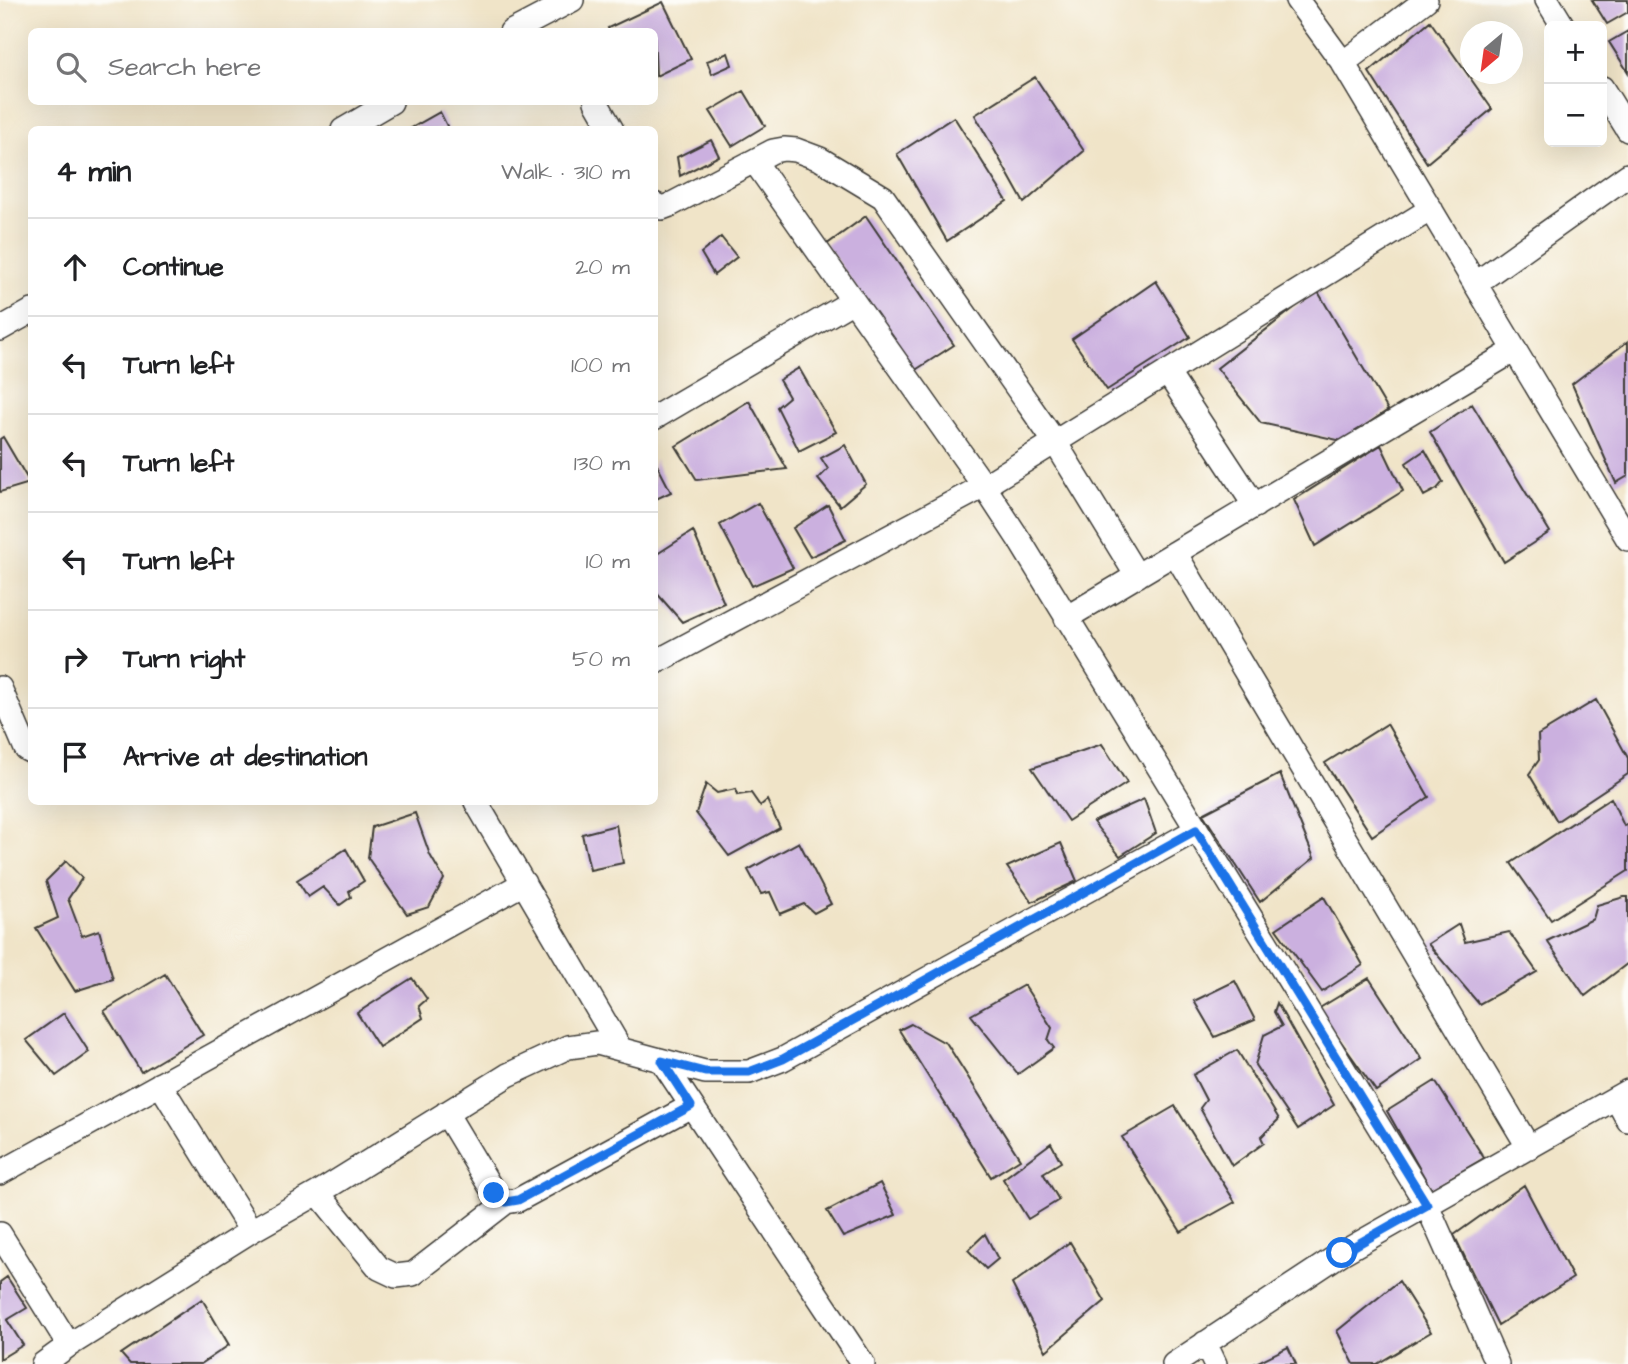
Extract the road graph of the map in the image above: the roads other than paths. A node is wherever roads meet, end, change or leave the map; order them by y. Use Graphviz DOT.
graph roads {
  1 [pos="572,0"];
  2 [pos="1297,0"];
  3 [pos="1426,0"];
  4 [pos="1547,0"];
  5 [pos="1560,21"];
  6 [pos="550,23"];
  7 [pos="528,28"];
  8 [pos="1343,63"];
  9 [pos="1607,96"];
  10 [pos="386,105"];
  11 [pos="598,105"];
  12 [pos="350,126"];
  13 [pos="610,126"];
  14 [pos="1628,130"];
  15 [pos="755,162"];
  16 [pos="1628,175"];
  17 [pos="658,206"];
  18 [pos="1431,209"];
  19 [pos="1475,284"];
  20 [pos="853,301"];
  21 [pos="28,313"];
  22 [pos="0,329"];
  23 [pos="1515,350"];
  24 [pos="1167,372"];
  25 [pos="658,416"];
  26 [pos="1055,442"];
  27 [pos="984,486"];
  28 [pos="1255,506"];
  29 [pos="1621,510"];
  30 [pos="1628,539"];
  31 [pos="1175,553"];
  32 [pos="1137,576"];
  33 [pos="1066,618"];
  34 [pos="658,661"];
  35 [pos="0,688"];
  36 [pos="28,750"];
  37 [pos="478,805"];
  38 [pos="1196,830"];
  39 [pos="524,883"];
  40 [pos="621,1048"];
  41 [pos="662,1061"];
  42 [pos="160,1084"];
  43 [pos="1622,1095"];
  44 [pos="691,1106"];
  45 [pos="446,1113"];
  46 [pos="1628,1120"];
  47 [pos="1529,1148"];
  48 [pos="0,1173"];
  49 [pos="318,1193"];
  50 [pos="506,1202"];
  51 [pos="1427,1205"];
  52 [pos="251,1231"];
  53 [pos="0,1234"];
  54 [pos="1205,1343"];
  55 [pos="69,1345"];
  56 [pos="43,1364"];
  57 [pos="863,1364"];
  58 [pos="1174,1364"];
  59 [pos="1215,1364"];
  60 [pos="1497,1364"];
  1 -- 6 [label="street"];
  2 -- 8 [label="street"];
  3 -- 8 [label="street"];
  4 -- 5 [label="street"];
  6 -- 7 [label="street"];
  8 -- 18 [label="street"];
  9 -- 14 [label="street"];
  10 -- 12 [label="street"];
  11 -- 13 [label="street"];
  15 -- 17 [label="street"];
  15 -- 20 [label="street"];
  15 -- 26 [label="street"];
  16 -- 19 [label="street"];
  18 -- 19 [label="street"];
  18 -- 24 [label="street"];
  19 -- 23 [label="street"];
  20 -- 25 [label="street"];
  20 -- 27 [label="street"];
  21 -- 22 [label="street"];
  23 -- 28 [label="street"];
  23 -- 29 [label="street"];
  24 -- 26 [label="street"];
  24 -- 28 [label="street"];
  26 -- 27 [label="street"];
  26 -- 32 [label="street"];
  27 -- 33 [label="street"];
  27 -- 34 [label="street"];
  28 -- 31 [label="street"];
  29 -- 30 [label="street"];
  31 -- 32 [label="street"];
  31 -- 47 [label="street"];
  32 -- 33 [label="street"];
  33 -- 38 [label="street"];
  35 -- 36 [label="street"];
  37 -- 39 [label="street"];
  38 -- 41 [label="street"];
  38 -- 51 [label="street"];
  39 -- 40 [label="street"];
  39 -- 42 [label="street"];
  40 -- 41 [label="street"];
  40 -- 45 [label="street"];
  41 -- 44 [label="street"];
  42 -- 48 [label="street"];
  42 -- 52 [label="street"];
  43 -- 46 [label="street"];
  43 -- 47 [label="street"];
  44 -- 50 [label="street"];
  44 -- 57 [label="street"];
  45 -- 49 [label="street"];
  45 -- 50 [label="street"];
  47 -- 51 [label="street"];
  49 -- 50 [label="street"];
  49 -- 52 [label="street"];
  51 -- 54 [label="street"];
  51 -- 60 [label="street"];
  52 -- 55 [label="street"];
  53 -- 55 [label="street"];
  54 -- 58 [label="street"];
  54 -- 59 [label="street"];
  55 -- 56 [label="street"];
}
